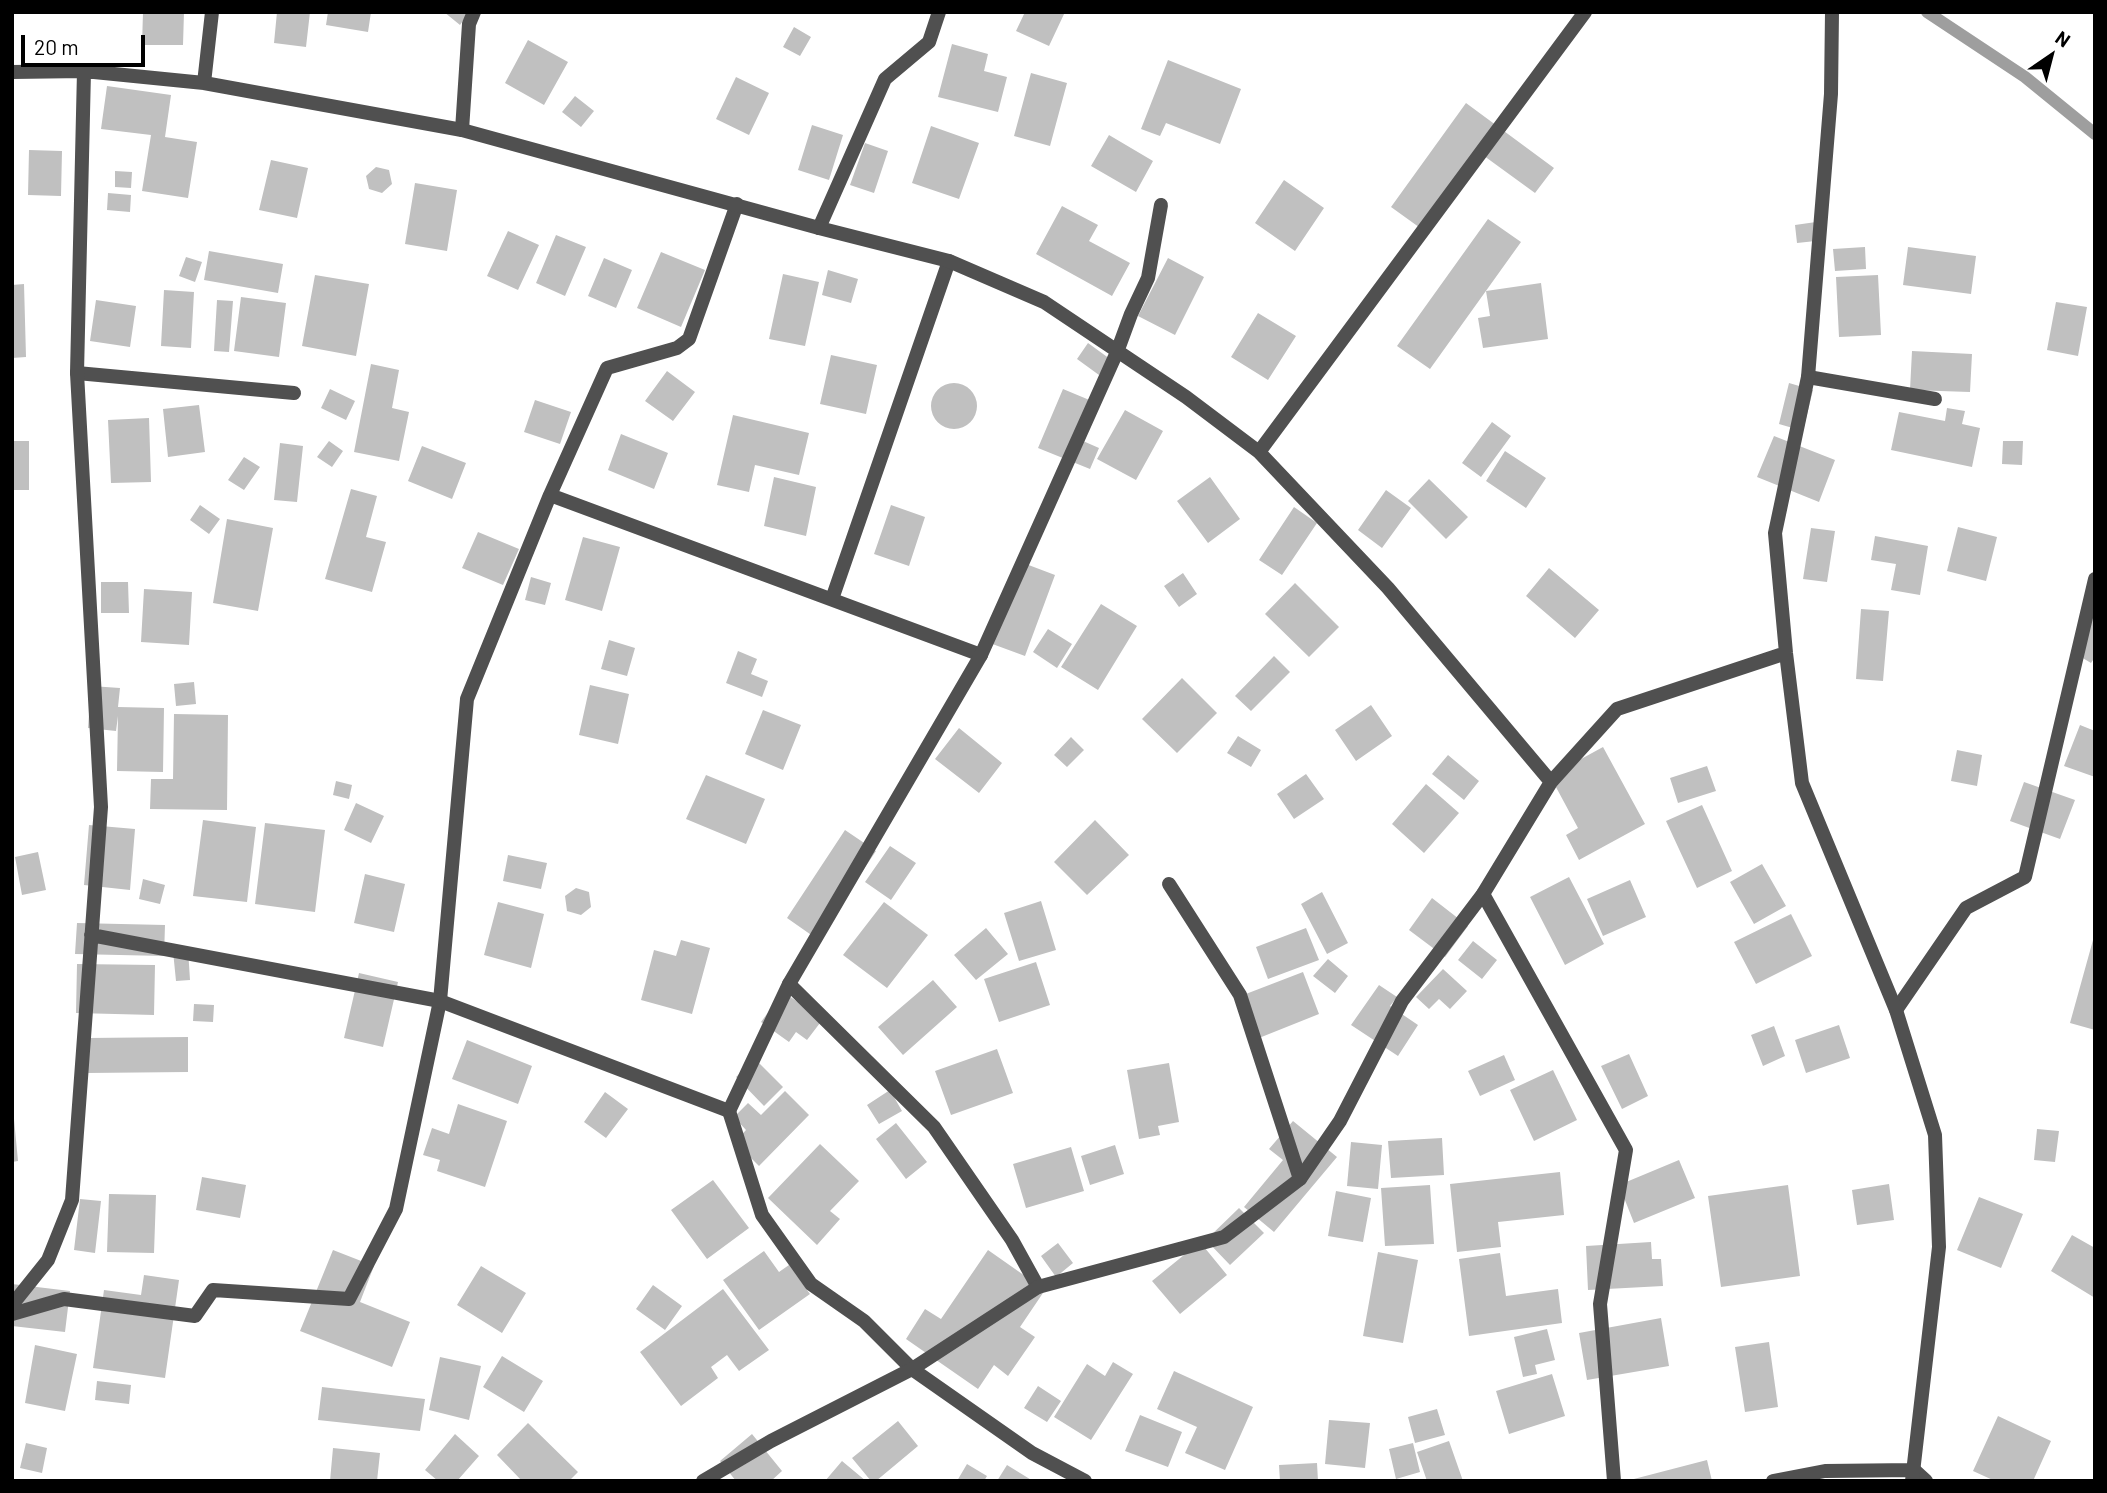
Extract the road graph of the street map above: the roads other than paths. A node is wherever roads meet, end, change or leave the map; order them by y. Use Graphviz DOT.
graph roads {
  1 [pos="212,12"];
  2 [pos="474,12"];
  3 [pos="939,12"];
  4 [pos="1585,12"];
  5 [pos="1832,12"];
  6 [pos="85,71"];
  7 [pos="12,72"];
  8 [pos="204,83"];
  9 [pos="462,130"];
  10 [pos="737,204"];
  11 [pos="1161,205"];
  12 [pos="820,228"];
  13 [pos="949,261"];
  14 [pos="1117,352"];
  15 [pos="77,373"];
  16 [pos="1808,377"];
  17 [pos="294,393"];
  18 [pos="1935,399"];
  19 [pos="1259,452"];
  20 [pos="550,495"];
  21 [pos="2095,579"];
  22 [pos="832,599"];
  23 [pos="1786,653"];
  24 [pos="981,655"];
  25 [pos="1551,782"];
  26 [pos="1169,884"];
  27 [pos="1483,894"];
  28 [pos="91,935"];
  29 [pos="789,984"];
  30 [pos="440,1001"];
  31 [pos="1896,1010"];
  32 [pos="729,1111"];
  33 [pos="1300,1179"];
  34 [pos="1038,1287"];
  35 [pos="12,1305"];
  36 [pos="12,1314"];
  37 [pos="912,1369"];
  38 [pos="1913,1475"];
  39 [pos="703,1481"];
  40 [pos="1085,1481"];
  41 [pos="1614,1481"];
  42 [pos="1773,1481"];
  43 [pos="1926,1481"];
  1 -- 8 [label="street"];
  2 -- 9 [label="street"];
  3 -- 12 [label="street"];
  4 -- 19 [label="street"];
  5 -- 16 [label="street"];
  6 -- 7 [label="street"];
  6 -- 8 [label="street"];
  6 -- 15 [label="street"];
  8 -- 9 [label="street"];
  9 -- 10 [label="street"];
  10 -- 12 [label="street"];
  10 -- 20 [label="street"];
  11 -- 14 [label="street"];
  12 -- 13 [label="street"];
  13 -- 14 [label="street"];
  13 -- 22 [label="street"];
  14 -- 19 [label="street"];
  14 -- 24 [label="street"];
  15 -- 17 [label="street"];
  15 -- 28 [label="street"];
  16 -- 18 [label="street"];
  16 -- 23 [label="street"];
  19 -- 25 [label="street"];
  20 -- 22 [label="street"];
  20 -- 30 [label="street"];
  21 -- 31 [label="street"];
  22 -- 24 [label="street"];
  23 -- 25 [label="street"];
  23 -- 31 [label="street"];
  24 -- 29 [label="street"];
  25 -- 27 [label="street"];
  26 -- 33 [label="street"];
  27 -- 33 [label="street"];
  27 -- 41 [label="street"];
  28 -- 30 [label="street"];
  28 -- 35 [label="street"];
  29 -- 32 [label="street"];
  29 -- 34 [label="street"];
  30 -- 32 [label="street"];
  30 -- 36 [label="street"];
  31 -- 38 [label="street"];
  32 -- 37 [label="street"];
  33 -- 34 [label="street"];
  34 -- 37 [label="street"];
  37 -- 39 [label="street"];
  37 -- 40 [label="street"];
  38 -- 42 [label="street"];
  38 -- 43 [label="street"];
}
